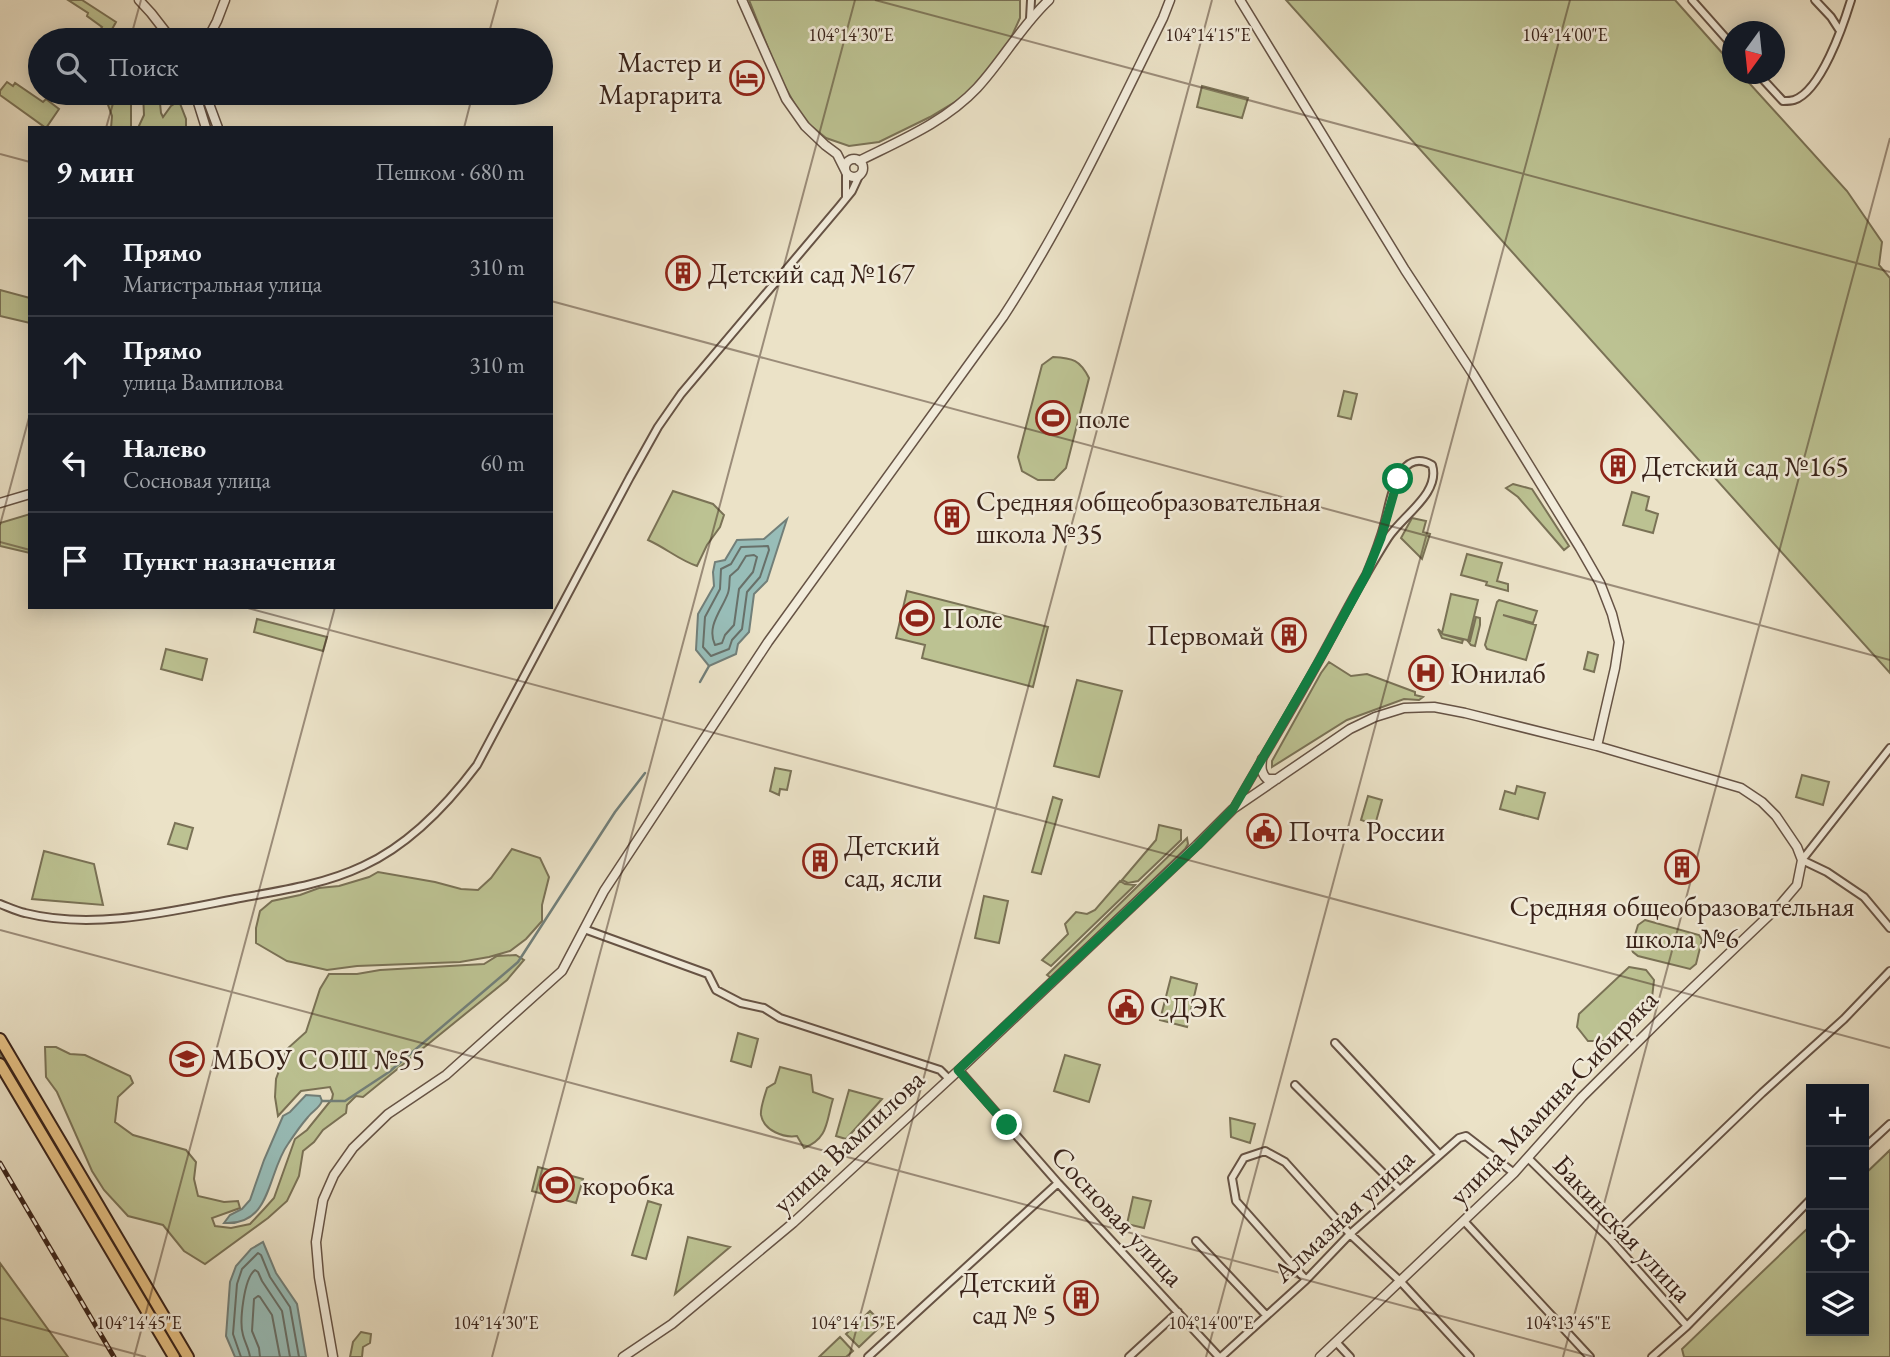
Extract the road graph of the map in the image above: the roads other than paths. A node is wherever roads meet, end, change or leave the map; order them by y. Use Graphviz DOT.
graph roads {
  1 [pos="139,0"];
  2 [pos="225,0"];
  3 [pos="741,0"];
  4 [pos="1031,0"];
  5 [pos="1049,0"];
  6 [pos="1170,0"];
  7 [pos="1240,0"];
  8 [pos="1692,0"];
  9 [pos="1815,0"];
  10 [pos="1851,0"];
  11 [pos="1030,21"];
  12 [pos="163,28"];
  13 [pos="213,28"];
  14 [pos="1840,31"];
  15 [pos="1722,34"];
  16 [pos="1767,84"];
  17 [pos="199,105"];
  18 [pos="209,105"];
  19 [pos="205,126"];
  20 [pos="217,126"];
  21 [pos="882,149"];
  22 [pos="837,154"];
  23 [pos="857,160"];
  24 [pos="845,171"];
  25 [pos="861,174"];
  26 [pos="845,199"];
  27 [pos="28,495"];
  28 [pos="0,503"];
  29 [pos="1366,575"];
  30 [pos="1597,746"];
  31 [pos="1890,748"];
  32 [pos="1262,759"];
  33 [pos="1277,779"];
  34 [pos="1233,809"];
  35 [pos="1802,860"];
  36 [pos="0,904"];
  37 [pos="1890,928"];
  38 [pos="584,929"];
  39 [pos="1890,971"];
  40 [pos="0,1039"];
  41 [pos="1335,1043"];
  42 [pos="0,1064"];
  43 [pos="958,1070"];
  44 [pos="949,1079"];
  45 [pos="1296,1085"];
  46 [pos="1890,1124"];
  47 [pos="1466,1136"];
  48 [pos="1865,1147"];
  49 [pos="1439,1154"];
  50 [pos="1528,1158"];
  51 [pos="1514,1173"];
  52 [pos="1058,1183"];
  53 [pos="1400,1190"];
  54 [pos="1806,1204"];
  55 [pos="1464,1221"];
  56 [pos="1350,1234"];
  57 [pos="1610,1239"];
  58 [pos="1196,1241"];
  59 [pos="1306,1280"];
  60 [pos="1401,1282"];
  61 [pos="1178,1312"];
  62 [pos="1266,1315"];
  63 [pos="1686,1326"];
  64 [pos="1337,1343"];
  65 [pos="174,1357"];
  66 [pos="188,1357"];
  67 [pos="333,1357"];
  68 [pos="623,1357"];
  69 [pos="868,1357"];
  70 [pos="1129,1357"];
  71 [pos="1220,1357"];
  72 [pos="1321,1357"];
  73 [pos="1350,1357"];
  74 [pos="1470,1357"];
  75 [pos="1590,1357"];
  76 [pos="1652,1357"];
  1 -- 12 [label="street"];
  2 -- 13 [label="street"];
  3 -- 22 [label="street"];
  4 -- 11 [label="street"];
  5 -- 11 [label="street"];
  6 -- 38 [label="street"];
  7 -- 30 [label="street"];
  8 -- 15 [label="street"];
  9 -- 14 [label="street"];
  10 -- 14 [label="street"];
  11 -- 21 [label="street"];
  14 -- 16 [label="street"];
  17 -- 19 [label="street"];
  18 -- 20 [label="street"];
  21 -- 23 [label="street"];
  21 -- 25 [label="street"];
  22 -- 23 [label="street"];
  22 -- 24 [label="street"];
  23 -- 24 [label="street"];
  23 -- 25 [label="street"];
  24 -- 25 [label="street"];
  24 -- 26 [label="street"];
  25 -- 26 [label="street"];
  26 -- 36 [label="street"];
  27 -- 28 [label="street"];
  29 -- 29 [label="street"];
  29 -- 32 [label="street"];
  30 -- 33 [label="street, улица Вампилова"];
  30 -- 35 [label="street, улица Вампилова"];
  31 -- 35 [label="street"];
  32 -- 33 [label="street"];
  32 -- 34 [label="street"];
  33 -- 34 [label="street, улица Вампилова"];
  34 -- 43 [label="street, улица Вампилова"];
  35 -- 37 [label="street"];
  35 -- 50 [label="street, улица Мамина-Сибиряка"];
  38 -- 44 [label="street"];
  38 -- 67 [label="street"];
  39 -- 57 [label="street"];
  40 -- 66 [label="main road"];
  41 -- 49 [label="street"];
  42 -- 65 [label="main road"];
  43 -- 44 [label="street, улица Вампилова"];
  43 -- 52 [label="street, Сосновая улица"];
  44 -- 68 [label="street, улица Вампилова"];
  45 -- 53 [label="street"];
  46 -- 48 [label="street"];
  47 -- 49 [label="street, Алмазная улица"];
  47 -- 51 [label="street, Бакинская улица"];
  49 -- 53 [label="street, Алмазная улица"];
  50 -- 51 [label="street, улица Мамина-Сибиряка"];
  50 -- 57 [label="street, Бакинская улица"];
  51 -- 55 [label="street, улица Мамина-Сибиряка"];
  52 -- 61 [label="street, Сосновая улица"];
  52 -- 69 [label="street"];
  53 -- 56 [label="street, Алмазная улица"];
  54 -- 63 [label="street"];
  55 -- 60 [label="street, улица Мамина-Сибиряка"];
  55 -- 75 [label="street"];
  56 -- 59 [label="street, Алмазная улица"];
  56 -- 59 [label="street"];
  56 -- 60 [label="street"];
  57 -- 63 [label="street, Бакинская улица"];
  58 -- 62 [label="street"];
  59 -- 62 [label="street, Алмазная улица"];
  60 -- 64 [label="street, улица Мамина-Сибиряка"];
  60 -- 74 [label="street"];
  61 -- 70 [label="street"];
  61 -- 71 [label="street, Сосновая улица"];
  62 -- 71 [label="street, Алмазная улица"];
  63 -- 76 [label="street"];
  64 -- 72 [label="street, улица Мамина-Сибиряка"];
  64 -- 73 [label="street"];
}
